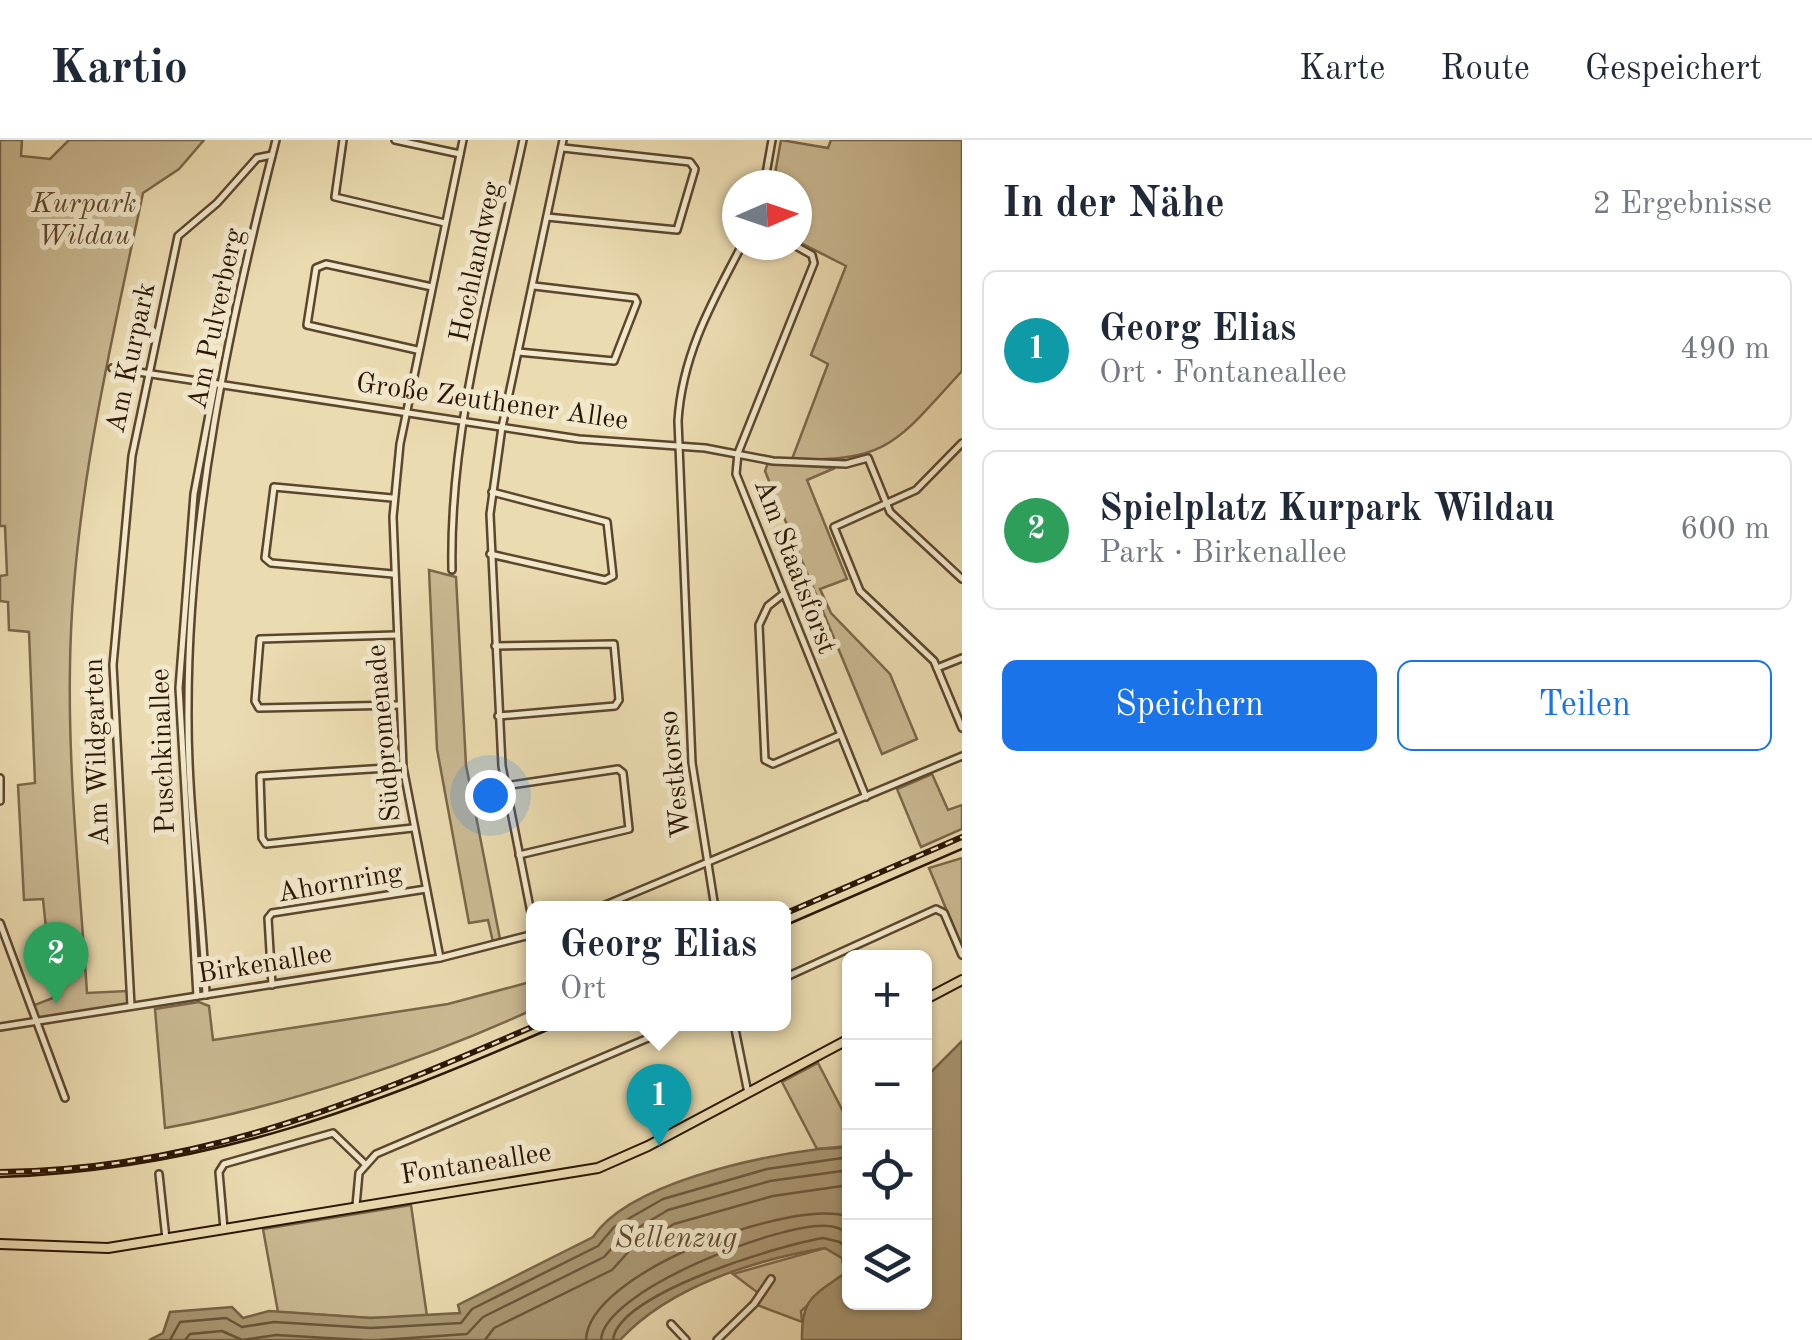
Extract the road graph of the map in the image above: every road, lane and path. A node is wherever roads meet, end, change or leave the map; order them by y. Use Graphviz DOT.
graph roads {
  1 [pos="276,140"];
  2 [pos="343,140"];
  3 [pos="394,140"];
  4 [pos="463,140"];
  5 [pos="523,140"];
  6 [pos="772,140"];
  7 [pos="562,144"];
  8 [pos="460,154"];
  9 [pos="272,155"];
  10 [pos="767,170"];
  11 [pos="547,216"];
  12 [pos="446,223"];
  13 [pos="812,255"];
  14 [pos="735,260"];
  15 [pos="432,286"];
  16 [pos="532,286"];
  17 [pos="418,351"];
  18 [pos="518,352"];
  19 [pos="112,368"];
  20 [pos="150,372"];
  21 [pos="215,382"];
  22 [pos="224,384"];
  23 [pos="406,412"];
  24 [pos="464,422"];
  25 [pos="502,427"];
  26 [pos="962,443"];
  27 [pos="678,446"];
  28 [pos="738,454"];
  29 [pos="492,492"];
  30 [pos="128,498"];
  31 [pos="393,498"];
  32 [pos="886,502"];
  33 [pos="193,506"];
  34 [pos="202,506"];
  35 [pos="490,554"];
  36 [pos="452,570"];
  37 [pos="394,574"];
  38 [pos="962,579"];
  39 [pos="782,595"];
  40 [pos="396,635"];
  41 [pos="495,646"];
  42 [pos="962,658"];
  43 [pos="937,668"];
  44 [pos="400,705"];
  45 [pos="498,716"];
  46 [pos="962,728"];
  47 [pos="840,736"];
  48 [pos="962,756"];
  49 [pos="403,767"];
  50 [pos="0,778"];
  51 [pos="505,786"];
  52 [pos="1,789"];
  53 [pos="866,798"];
  54 [pos="0,801"];
  55 [pos="414,828"];
  56 [pos="519,855"];
  57 [pos="707,866"];
  58 [pos="426,889"];
  59 [pos="528,901"];
  60 [pos="616,901"];
  61 [pos="714,901"];
  62 [pos="0,923"];
  63 [pos="526,933"];
  64 [pos="4,946"];
  65 [pos="962,954"];
  66 [pos="440,958"];
  67 [pos="791,975"];
  68 [pos="962,980"];
  69 [pos="272,985"];
  70 [pos="206,995"];
  71 [pos="197,996"];
  72 [pos="932,996"];
  73 [pos="131,1006"];
  74 [pos="36,1021"];
  75 [pos="0,1027"];
  76 [pos="665,1031"];
  77 [pos="735,1031"];
  78 [pos="848,1040"];
  79 [pos="748,1093"];
  80 [pos="66,1098"];
  81 [pos="364,1164"];
  82 [pos="158,1174"];
  83 [pos="356,1207"];
  84 [pos="224,1229"];
  85 [pos="166,1239"];
  86 [pos="0,1244"];
  87 [pos="771,1279"];
  88 [pos="671,1324"];
  89 [pos="686,1340"];
  90 [pos="717,1340"];
  1 -- 9 [label="street, Am Pulverberg"];
  2 -- 12 [label="street"];
  3 -- 8 [label="street"];
  4 -- 8 [label="street, Südpromenade"];
  5 -- 24 [label="street, Hochlandweg"];
  6 -- 10 [label="street"];
  7 -- 11 [label="street"];
  7 -- 11 [label="street"];
  8 -- 12 [label="street, Südpromenade"];
  9 -- 20 [label="street, Am Kurpark"];
  9 -- 22 [label="street, Am Pulverberg"];
  11 -- 16 [label="street"];
  12 -- 15 [label="street, Südpromenade"];
  13 -- 28 [label="street, Am Staatsforst"];
  14 -- 27 [label="street, Westkorso"];
  15 -- 17 [label="street, Südpromenade"];
  15 -- 17 [label="street"];
  16 -- 18 [label="street"];
  16 -- 18 [label="street"];
  17 -- 23 [label="street, Südpromenade"];
  18 -- 25 [label="street"];
  19 -- 20 [label="street, Große Zeuthener Allee"];
  20 -- 21 [label="street, Große Zeuthener Allee"];
  20 -- 30 [label="street, Am Kurpark"];
  21 -- 22 [label="street, Große Zeuthener Allee"];
  21 -- 33 [label="street, Am Pulverberg"];
  22 -- 23 [label="street, Große Zeuthener Allee"];
  22 -- 34 [label="street, Am Pulverberg"];
  23 -- 24 [label="street, Große Zeuthener Allee"];
  23 -- 31 [label="street, Südpromenade"];
  24 -- 25 [label="street, Große Zeuthener Allee"];
  24 -- 36 [label="street, Hochlandweg"];
  25 -- 27 [label="street, Große Zeuthener Allee"];
  25 -- 29 [label="street"];
  26 -- 32 [label="street"];
  27 -- 28 [label="street, Große Zeuthener Allee"];
  27 -- 57 [label="street, Westkorso"];
  28 -- 32 [label="street, Große Zeuthener Allee"];
  28 -- 39 [label="street, Am Staatsforst"];
  29 -- 35 [label="street"];
  29 -- 35 [label="street"];
  30 -- 73 [label="street, Am Wildgarten"];
  31 -- 37 [label="street, Südpromenade"];
  31 -- 37 [label="street"];
  32 -- 38 [label="street"];
  32 -- 43 [label="street"];
  33 -- 71 [label="street, Puschkinallee"];
  34 -- 70 [label="street, Puschkinallee"];
  35 -- 41 [label="street"];
  37 -- 40 [label="street, Südpromenade"];
  39 -- 47 [label="street, Am Staatsforst"];
  39 -- 47 [label="street"];
  40 -- 44 [label="street, Südpromenade"];
  40 -- 44 [label="street"];
  41 -- 45 [label="street"];
  41 -- 45 [label="street"];
  42 -- 43 [label="street"];
  43 -- 46 [label="street"];
  44 -- 49 [label="street, Südpromenade"];
  45 -- 51 [label="street"];
  47 -- 53 [label="street, Am Staatsforst"];
  48 -- 53 [label="street"];
  49 -- 55 [label="street, Südpromenade"];
  49 -- 55 [label="street"];
  50 -- 52 [label="street"];
  51 -- 56 [label="street"];
  51 -- 56 [label="street"];
  52 -- 54 [label="street"];
  53 -- 57 [label="street"];
  55 -- 58 [label="street, Südpromenade"];
  56 -- 59 [label="street"];
  57 -- 60 [label="street"];
  57 -- 61 [label="street, Westkorso"];
  58 -- 66 [label="street, Südpromenade"];
  58 -- 69 [label="street, Ahornring"];
  62 -- 64 [label="street"];
  63 -- 66 [label="street, Birkenallee"];
  64 -- 74 [label="street"];
  65 -- 67 [label="street"];
  66 -- 69 [label="street, Birkenallee"];
  68 -- 72 [label="main road"];
  69 -- 70 [label="street, Birkenallee"];
  70 -- 71 [label="street, Birkenallee"];
  71 -- 73 [label="street, Birkenallee"];
  73 -- 74 [label="street, Birkenallee"];
  74 -- 75 [label="street, Birkenallee"];
  74 -- 80 [label="street"];
  76 -- 81 [label="street"];
  77 -- 79 [label="street"];
  78 -- 79 [label="main road, Fontaneallee"];
  79 -- 83 [label="main road, Fontaneallee"];
  81 -- 83 [label="street"];
  81 -- 84 [label="street"];
  82 -- 85 [label="street"];
  83 -- 84 [label="main road, Fontaneallee"];
  84 -- 85 [label="main road, Fontaneallee"];
  85 -- 86 [label="main road, Fontaneallee"];
  87 -- 90 [label="street"];
  88 -- 89 [label="street"];
}
